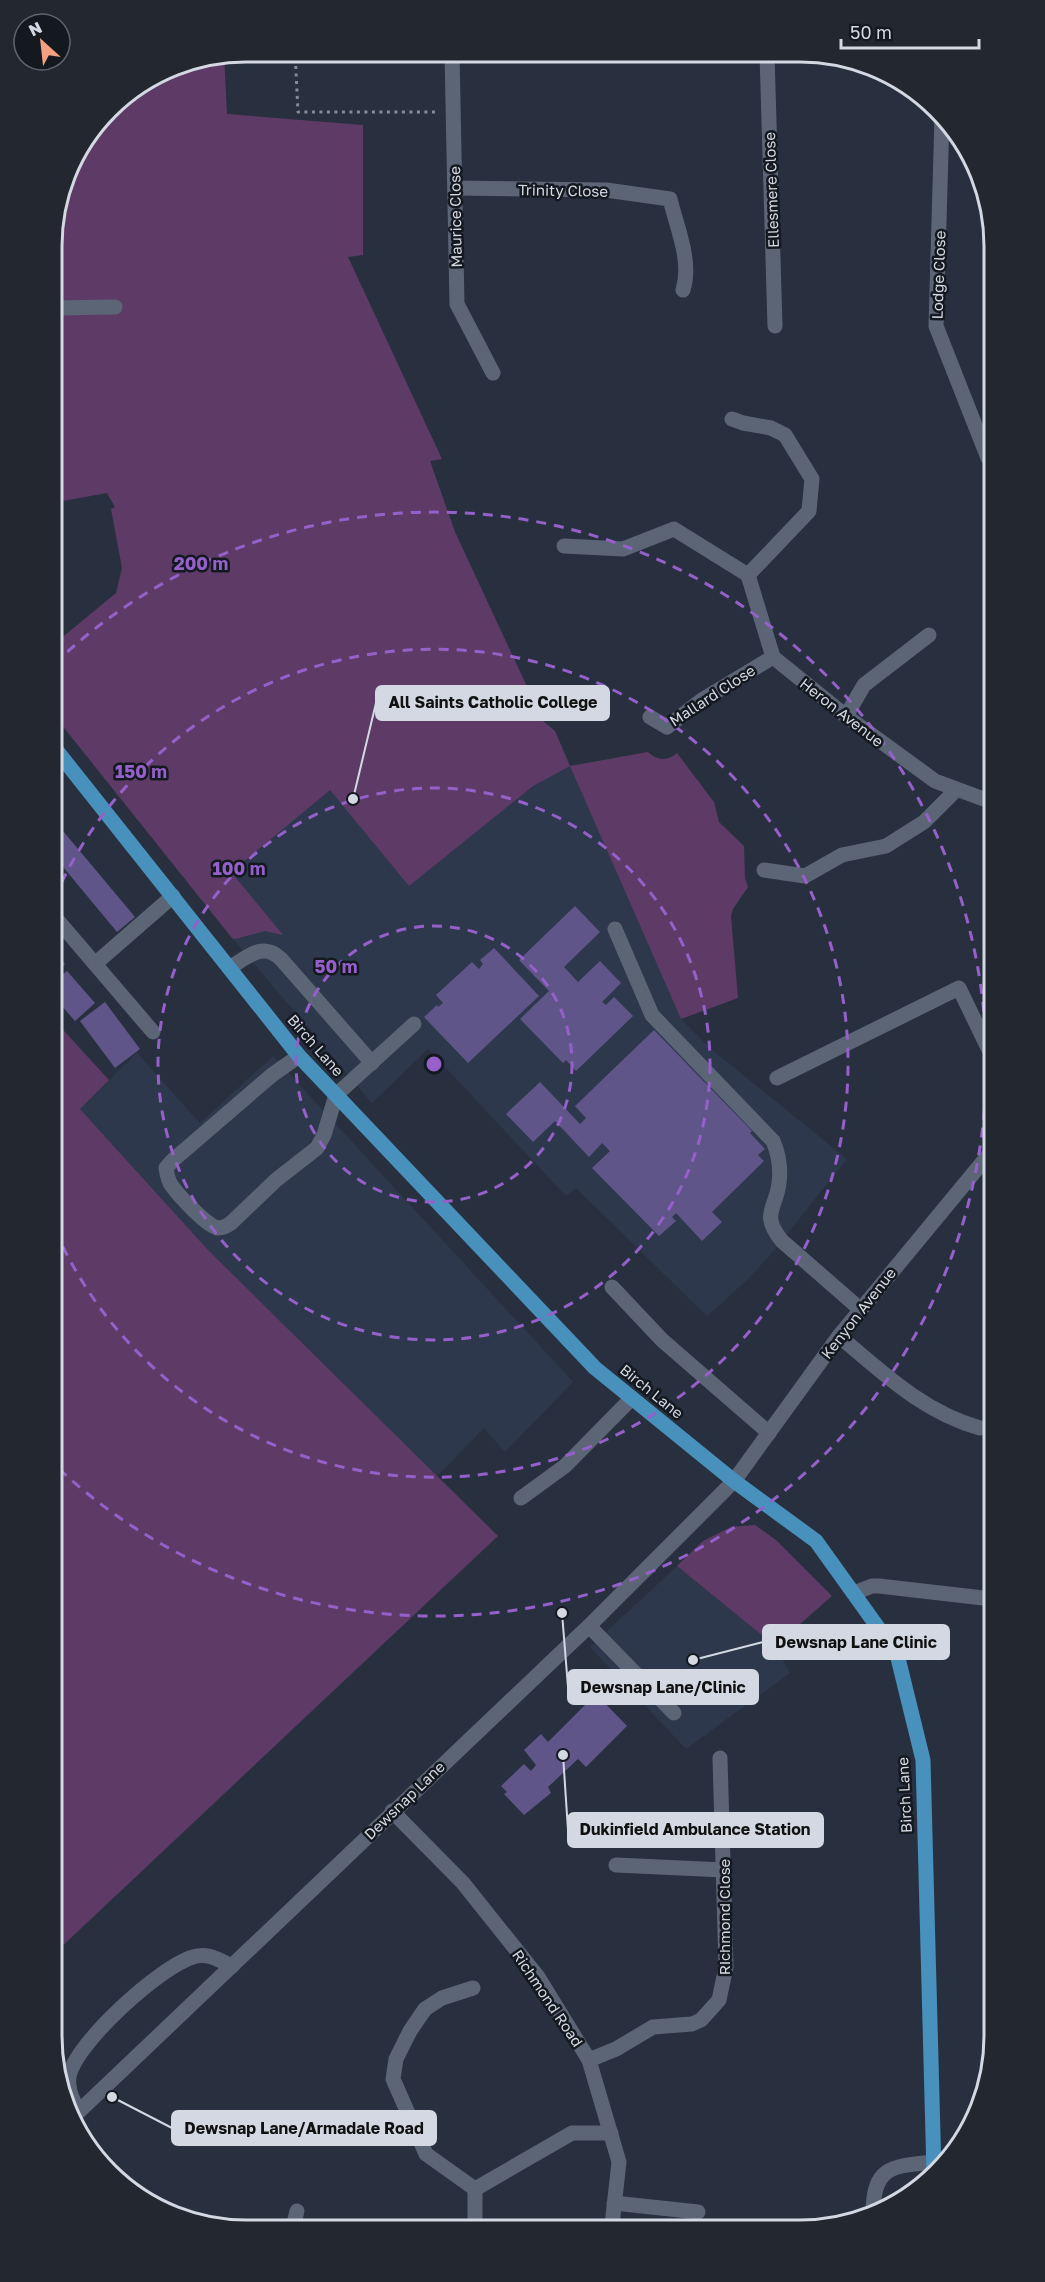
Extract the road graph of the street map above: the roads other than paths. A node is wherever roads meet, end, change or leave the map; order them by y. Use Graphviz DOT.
graph roads {
  1 [pos="452,61"];
  2 [pos="768,61"];
  3 [pos="942,129"];
  4 [pos="455,188"];
  5 [pos="683,290"];
  6 [pos="115,307"];
  7 [pos="62,308"];
  8 [pos="775,326"];
  9 [pos="493,373"];
  10 [pos="732,419"];
  11 [pos="984,448"];
  12 [pos="564,546"];
  13 [pos="748,575"];
  14 [pos="929,635"];
  15 [pos="773,657"];
  16 [pos="846,716"];
  17 [pos="650,717"];
  18 [pos="62,757"];
  19 [pos="956,790"];
  20 [pos="984,799"];
  21 [pos="764,870"];
  22 [pos="173,896"];
  23 [pos="62,924"];
  24 [pos="615,928"];
  25 [pos="96,963"];
  26 [pos="229,968"];
  27 [pos="414,1024"];
  28 [pos="153,1032"];
  29 [pos="984,1039"];
  30 [pos="299,1056"];
  31 [pos="372,1063"];
  32 [pos="777,1078"];
  33 [pos="336,1095"];
  34 [pos="983,1160"];
  35 [pos="612,1287"];
  36 [pos="861,1309"];
  37 [pos="839,1336"];
  38 [pos="632,1398"];
  39 [pos="980,1428"];
  40 [pos="769,1433"];
  41 [pos="734,1481"];
  42 [pos="521,1498"];
  43 [pos="854,1593"];
  44 [pos="983,1598"];
  45 [pos="589,1626"];
  46 [pos="674,1713"];
  47 [pos="720,1758"];
  48 [pos="392,1811"];
  49 [pos="616,1865"];
  50 [pos="724,1870"];
  51 [pos="232,1966"];
  52 [pos="473,1988"];
  53 [pos="590,2060"];
  54 [pos="68,2085"];
  55 [pos="78,2112"];
  56 [pos="611,2133"];
  57 [pos="934,2162"];
  58 [pos="929,2167"];
  59 [pos="475,2189"];
  60 [pos="614,2203"];
  61 [pos="873,2205"];
  62 [pos="297,2211"];
  63 [pos="698,2212"];
  64 [pos="295,2220"];
  65 [pos="475,2220"];
  66 [pos="612,2220"];
  1 -- 4 [label="street, Maurice Close"];
  2 -- 8 [label="street, Ellesmere Close"];
  3 -- 11 [label="street, Lodge Close"];
  4 -- 5 [label="street, Trinity Close"];
  4 -- 9 [label="street, Maurice Close"];
  6 -- 7 [label="street"];
  10 -- 13 [label="street"];
  12 -- 13 [label="street"];
  13 -- 15 [label="street"];
  14 -- 16 [label="street"];
  15 -- 16 [label="street, Heron Avenue"];
  15 -- 17 [label="street, Mallard Close"];
  16 -- 19 [label="street, Heron Avenue"];
  18 -- 22 [label="main road, Birch Lane"];
  19 -- 20 [label="street, Heron Avenue"];
  19 -- 21 [label="street"];
  22 -- 25 [label="street"];
  22 -- 26 [label="main road, Birch Lane"];
  23 -- 25 [label="street"];
  24 -- 36 [label="street"];
  25 -- 28 [label="street"];
  26 -- 30 [label="main road, Birch Lane"];
  26 -- 31 [label="street"];
  27 -- 31 [label="street"];
  29 -- 32 [label="street"];
  30 -- 33 [label="main road, Birch Lane"];
  30 -- 33 [label="street"];
  31 -- 33 [label="street"];
  33 -- 38 [label="main road, Birch Lane"];
  34 -- 36 [label="street, Kenyon Avenue"];
  35 -- 40 [label="street"];
  36 -- 37 [label="street, Kenyon Avenue"];
  37 -- 39 [label="street"];
  37 -- 40 [label="street, Kenyon Avenue"];
  38 -- 41 [label="main road, Birch Lane"];
  38 -- 42 [label="street"];
  40 -- 41 [label="street, Kenyon Avenue"];
  41 -- 43 [label="main road, Birch Lane"];
  41 -- 45 [label="street, Dewsnap Lane"];
  43 -- 44 [label="street"];
  43 -- 57 [label="main road, Birch Lane"];
  45 -- 46 [label="street"];
  45 -- 48 [label="street, Dewsnap Lane"];
  47 -- 50 [label="street, Richmond Close"];
  48 -- 51 [label="street, Dewsnap Lane"];
  48 -- 53 [label="street, Richmond Road"];
  49 -- 50 [label="street"];
  50 -- 53 [label="street, Richmond Close"];
  51 -- 54 [label="street"];
  51 -- 55 [label="street, Dewsnap Lane"];
  52 -- 59 [label="street"];
  53 -- 56 [label="street, Richmond Road"];
  56 -- 59 [label="street"];
  56 -- 60 [label="street, Richmond Road"];
  58 -- 61 [label="street"];
  59 -- 65 [label="street"];
  60 -- 63 [label="street"];
  60 -- 66 [label="street, Richmond Road"];
  62 -- 64 [label="street"];
}
